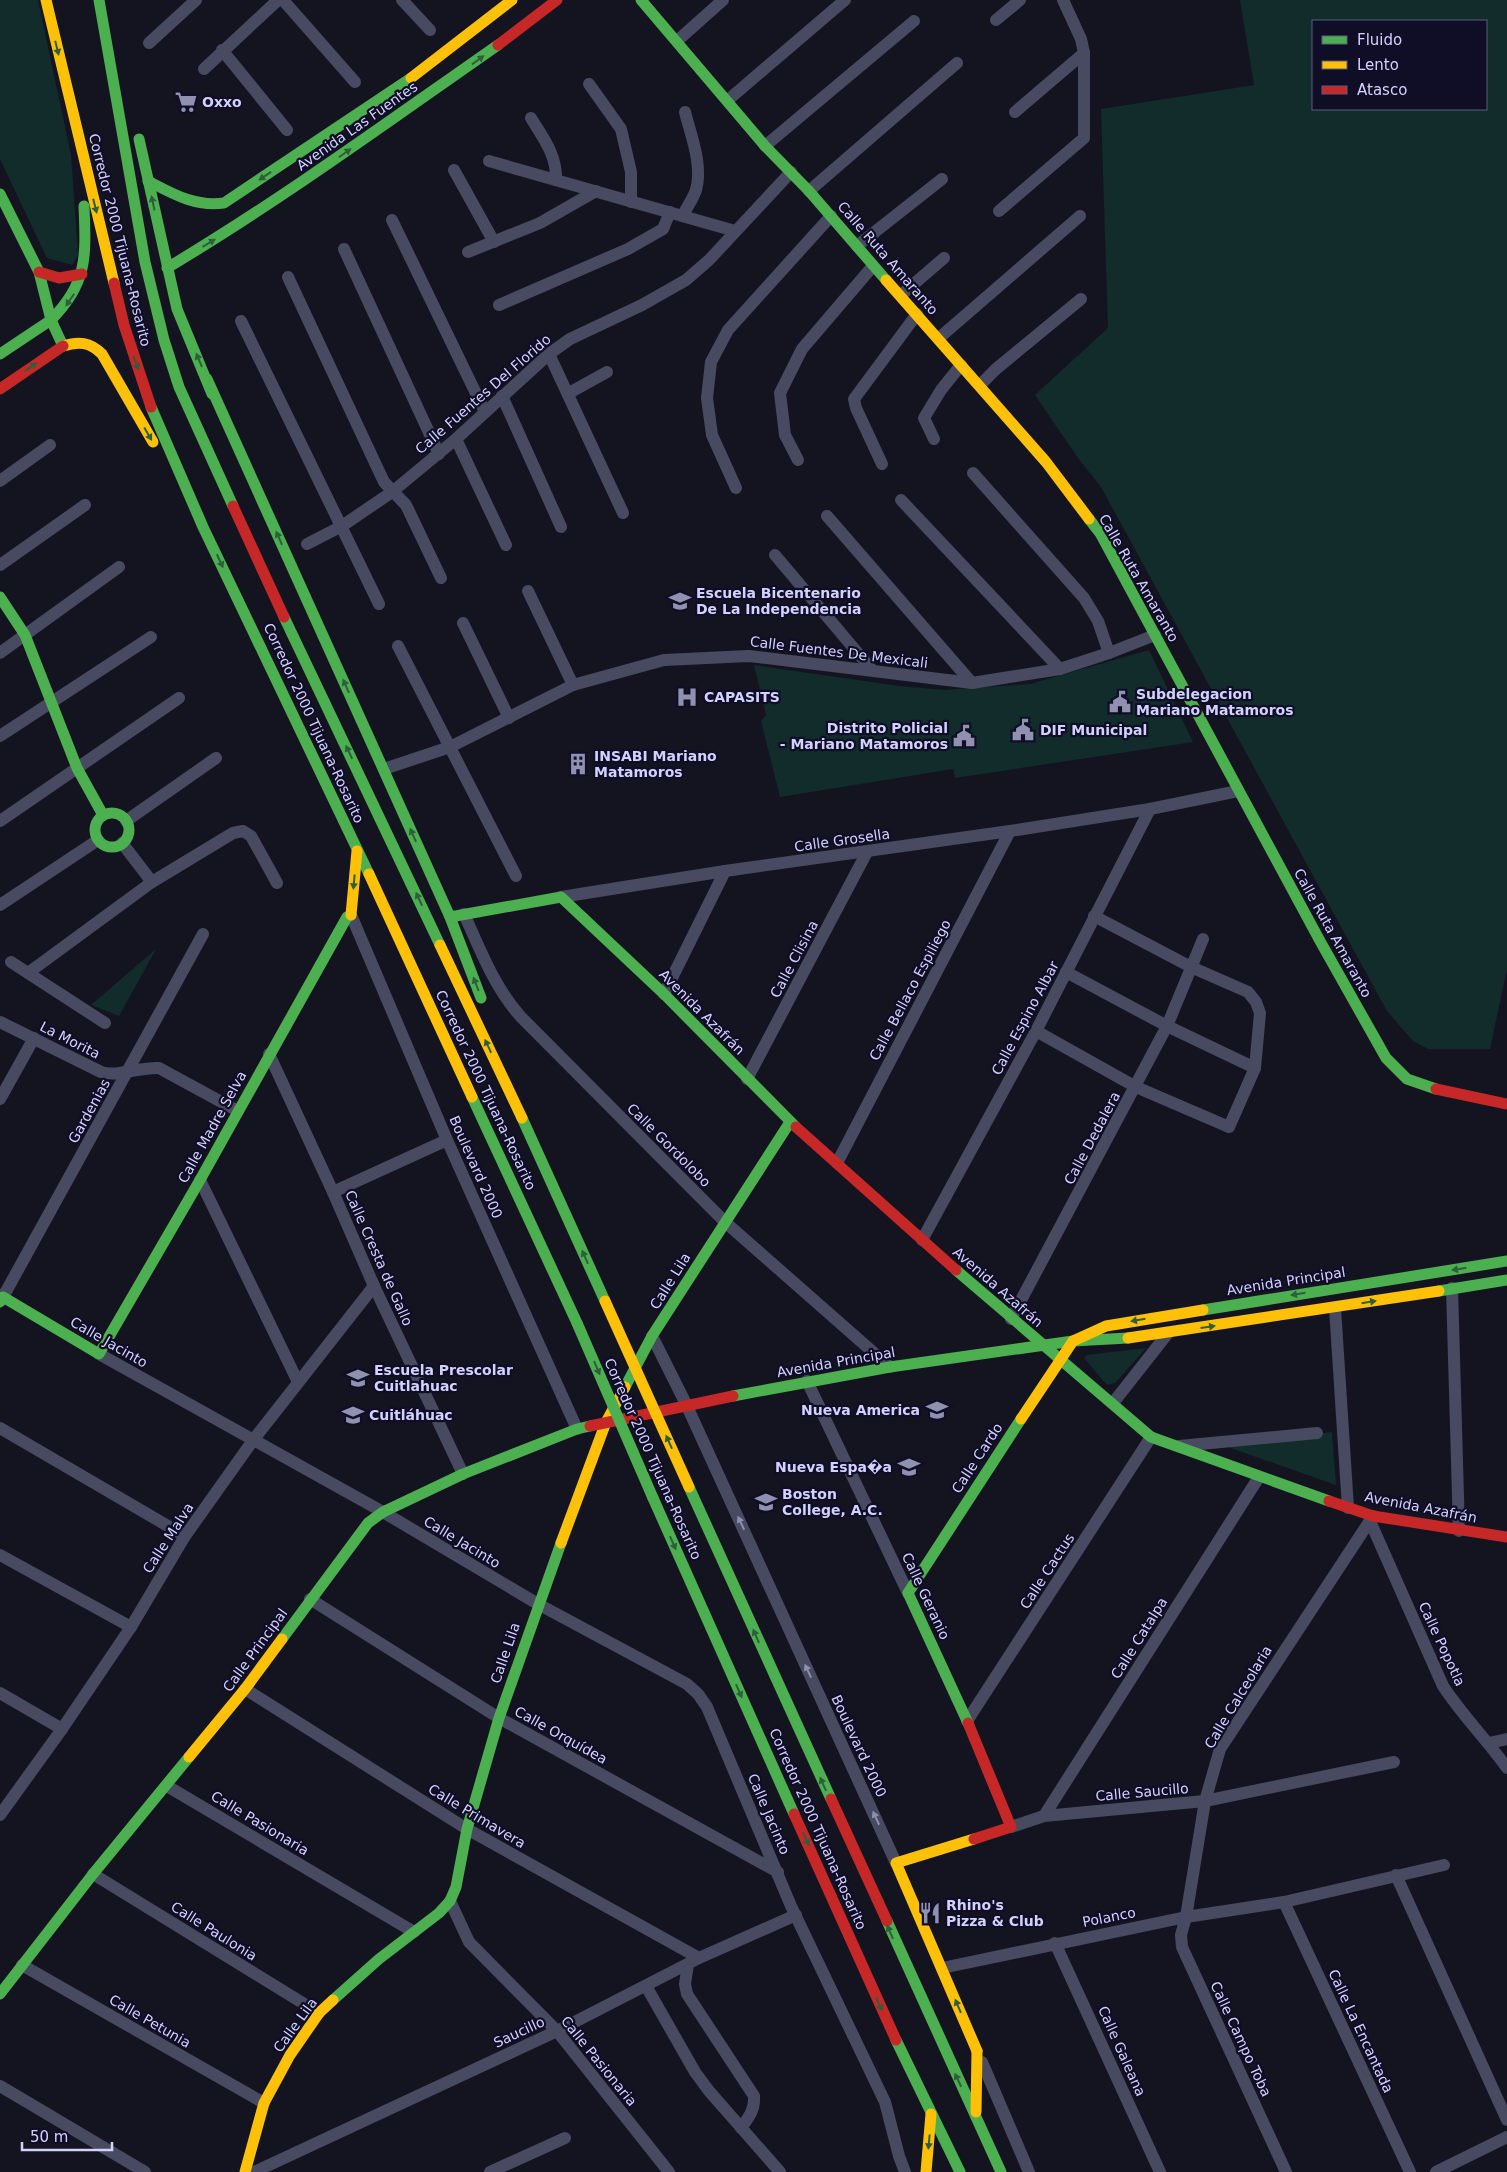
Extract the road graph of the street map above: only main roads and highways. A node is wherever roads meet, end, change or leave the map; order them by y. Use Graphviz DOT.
graph roads {
  1 [pos="46,0"];
  2 [pos="99,0"];
  3 [pos="512,0"];
  4 [pos="557,0"];
  5 [pos="641,0"];
  6 [pos="102,17"];
  7 [pos="126,84"];
  8 [pos="136,127"];
  9 [pos="81,146"];
  10 [pos="148,181"];
  11 [pos="0,194"];
  12 [pos="167,268"];
  13 [pos="39,272"];
  14 [pos="82,274"];
  15 [pos="51,320"];
  16 [pos="63,346"];
  17 [pos="0,354"];
  18 [pos="207,378"];
  19 [pos="0,389"];
  20 [pos="232,463"];
  21 [pos="243,500"];
  22 [pos="210,541"];
  23 [pos="264,574"];
  24 [pos="0,597"];
  25 [pos="103,815"];
  26 [pos="357,849"];
  27 [pos="561,897"];
  28 [pos="450,917"];
  29 [pos="486,1008"];
  30 [pos="496,1036"];
  31 [pos="512,1097"];
  32 [pos="1507,1104"];
  33 [pos="790,1122"];
  34 [pos="1507,1261"];
  35 [pos="1507,1280"];
  36 [pos="1,1298"];
  37 [pos="1073,1341"];
  38 [pos="1041,1345"];
  39 [pos="99,1354"];
  40 [pos="1059,1360"];
  41 [pos="606,1422"];
  42 [pos="1507,1537"];
  43 [pos="908,1593"];
  44 [pos="1011,1827"];
  45 [pos="896,1863"];
  46 [pos="883,1977"];
  47 [pos="867,1978"];
  48 [pos="0,1994"];
  49 [pos="900,2015"];
  50 [pos="891,2030"];
  51 [pos="931,2112"];
  52 [pos="976,2117"];
  53 [pos="245,2172"];
  54 [pos="926,2172"];
  55 [pos="960,2172"];
  56 [pos="1001,2172"];
  1 -- 9 [label="main road, Corredor 2000 Tijuana-Rosarito, one-way"];
  2 -- 6 [label="main road, Corredor 2000 Tijuana-Rosarito"];
  3 -- 10 [label="main road, Avenida Las Fuentes, one-way"];
  12 -- 4 [label="main road, Avenida Las Fuentes, one-way"];
  5 -- 32 [label="main road, Calle Ruta Amaranto"];
  6 -- 7 [label="main road"];
  6 -- 23 [label="main road, Corredor 2000 Tijuana-Rosarito"];
  8 -- 10 [label="main road"];
  9 -- 14 [label="main road"];
  9 -- 22 [label="main road, Corredor 2000 Tijuana-Rosarito, one-way"];
  12 -- 10 [label="main road, one-way"];
  11 -- 13 [label="main road"];
  18 -- 12 [label="main road, one-way"];
  13 -- 14 [label="main road"];
  13 -- 15 [label="main road"];
  14 -- 15 [label="main road, one-way"];
  15 -- 16 [label="main road"];
  15 -- 17 [label="main road"];
  19 -- 16 [label="main road, one-way"];
  16 -- 22 [label="main road, one-way"];
  18 -- 20 [label="main road"];
  28 -- 18 [label="main road, one-way"];
  21 -- 23 [label="main road"];
  22 -- 26 [label="main road, Corredor 2000 Tijuana-Rosarito, one-way"];
  31 -- 23 [label="main road, Corredor 2000 Tijuana-Rosarito, one-way"];
  24 -- 25 [label="main road"];
  25 -- 25 [label="main road"];
  26 -- 39 [label="main road, Calle Madre Selva, one-way"];
  26 -- 47 [label="main road, Corredor 2000 Tijuana-Rosarito, one-way, bridge"];
  27 -- 28 [label="main road, Calle Grosella"];
  27 -- 33 [label="main road, Avenida Azafrán"];
  29 -- 28 [label="main road, one-way"];
  30 -- 31 [label="main road"];
  52 -- 31 [label="main road, Corredor 2000 Tijuana-Rosarito, one-way, bridge"];
  33 -- 38 [label="main road, Avenida Azafrán"];
  33 -- 41 [label="main road, Calle Lila"];
  34 -- 37 [label="main road, Avenida Principal, one-way"];
  37 -- 35 [label="main road, Avenida Principal, one-way"];
  36 -- 39 [label="main road, Calle Jacinto"];
  37 -- 38 [label="main road, Avenida Principal"];
  37 -- 40 [label="main road, Calle Cardo"];
  38 -- 40 [label="main road, Avenida Azafrán"];
  38 -- 41 [label="main road, Avenida Principal"];
  40 -- 42 [label="main road, Avenida Azafrán"];
  40 -- 43 [label="main road, Calle Cardo"];
  41 -- 48 [label="main road, Calle Principal"];
  41 -- 53 [label="main road, Calle Lila"];
  43 -- 44 [label="main road, Calle Geranio"];
  44 -- 45 [label="main road, Calle Saucillo"];
  52 -- 45 [label="main road, Boulevard 2000, one-way"];
  46 -- 47 [label="main road"];
  47 -- 50 [label="main road, Corredor 2000 Tijuana-Rosarito, one-way"];
  49 -- 50 [label="main road"];
  50 -- 51 [label="main road, Corredor 2000 Tijuana-Rosarito"];
  51 -- 54 [label="main road, one-way"];
  51 -- 55 [label="main road, Corredor 2000 Tijuana-Rosarito"];
  52 -- 56 [label="main road, Corredor 2000 Tijuana-Rosarito"];
}
